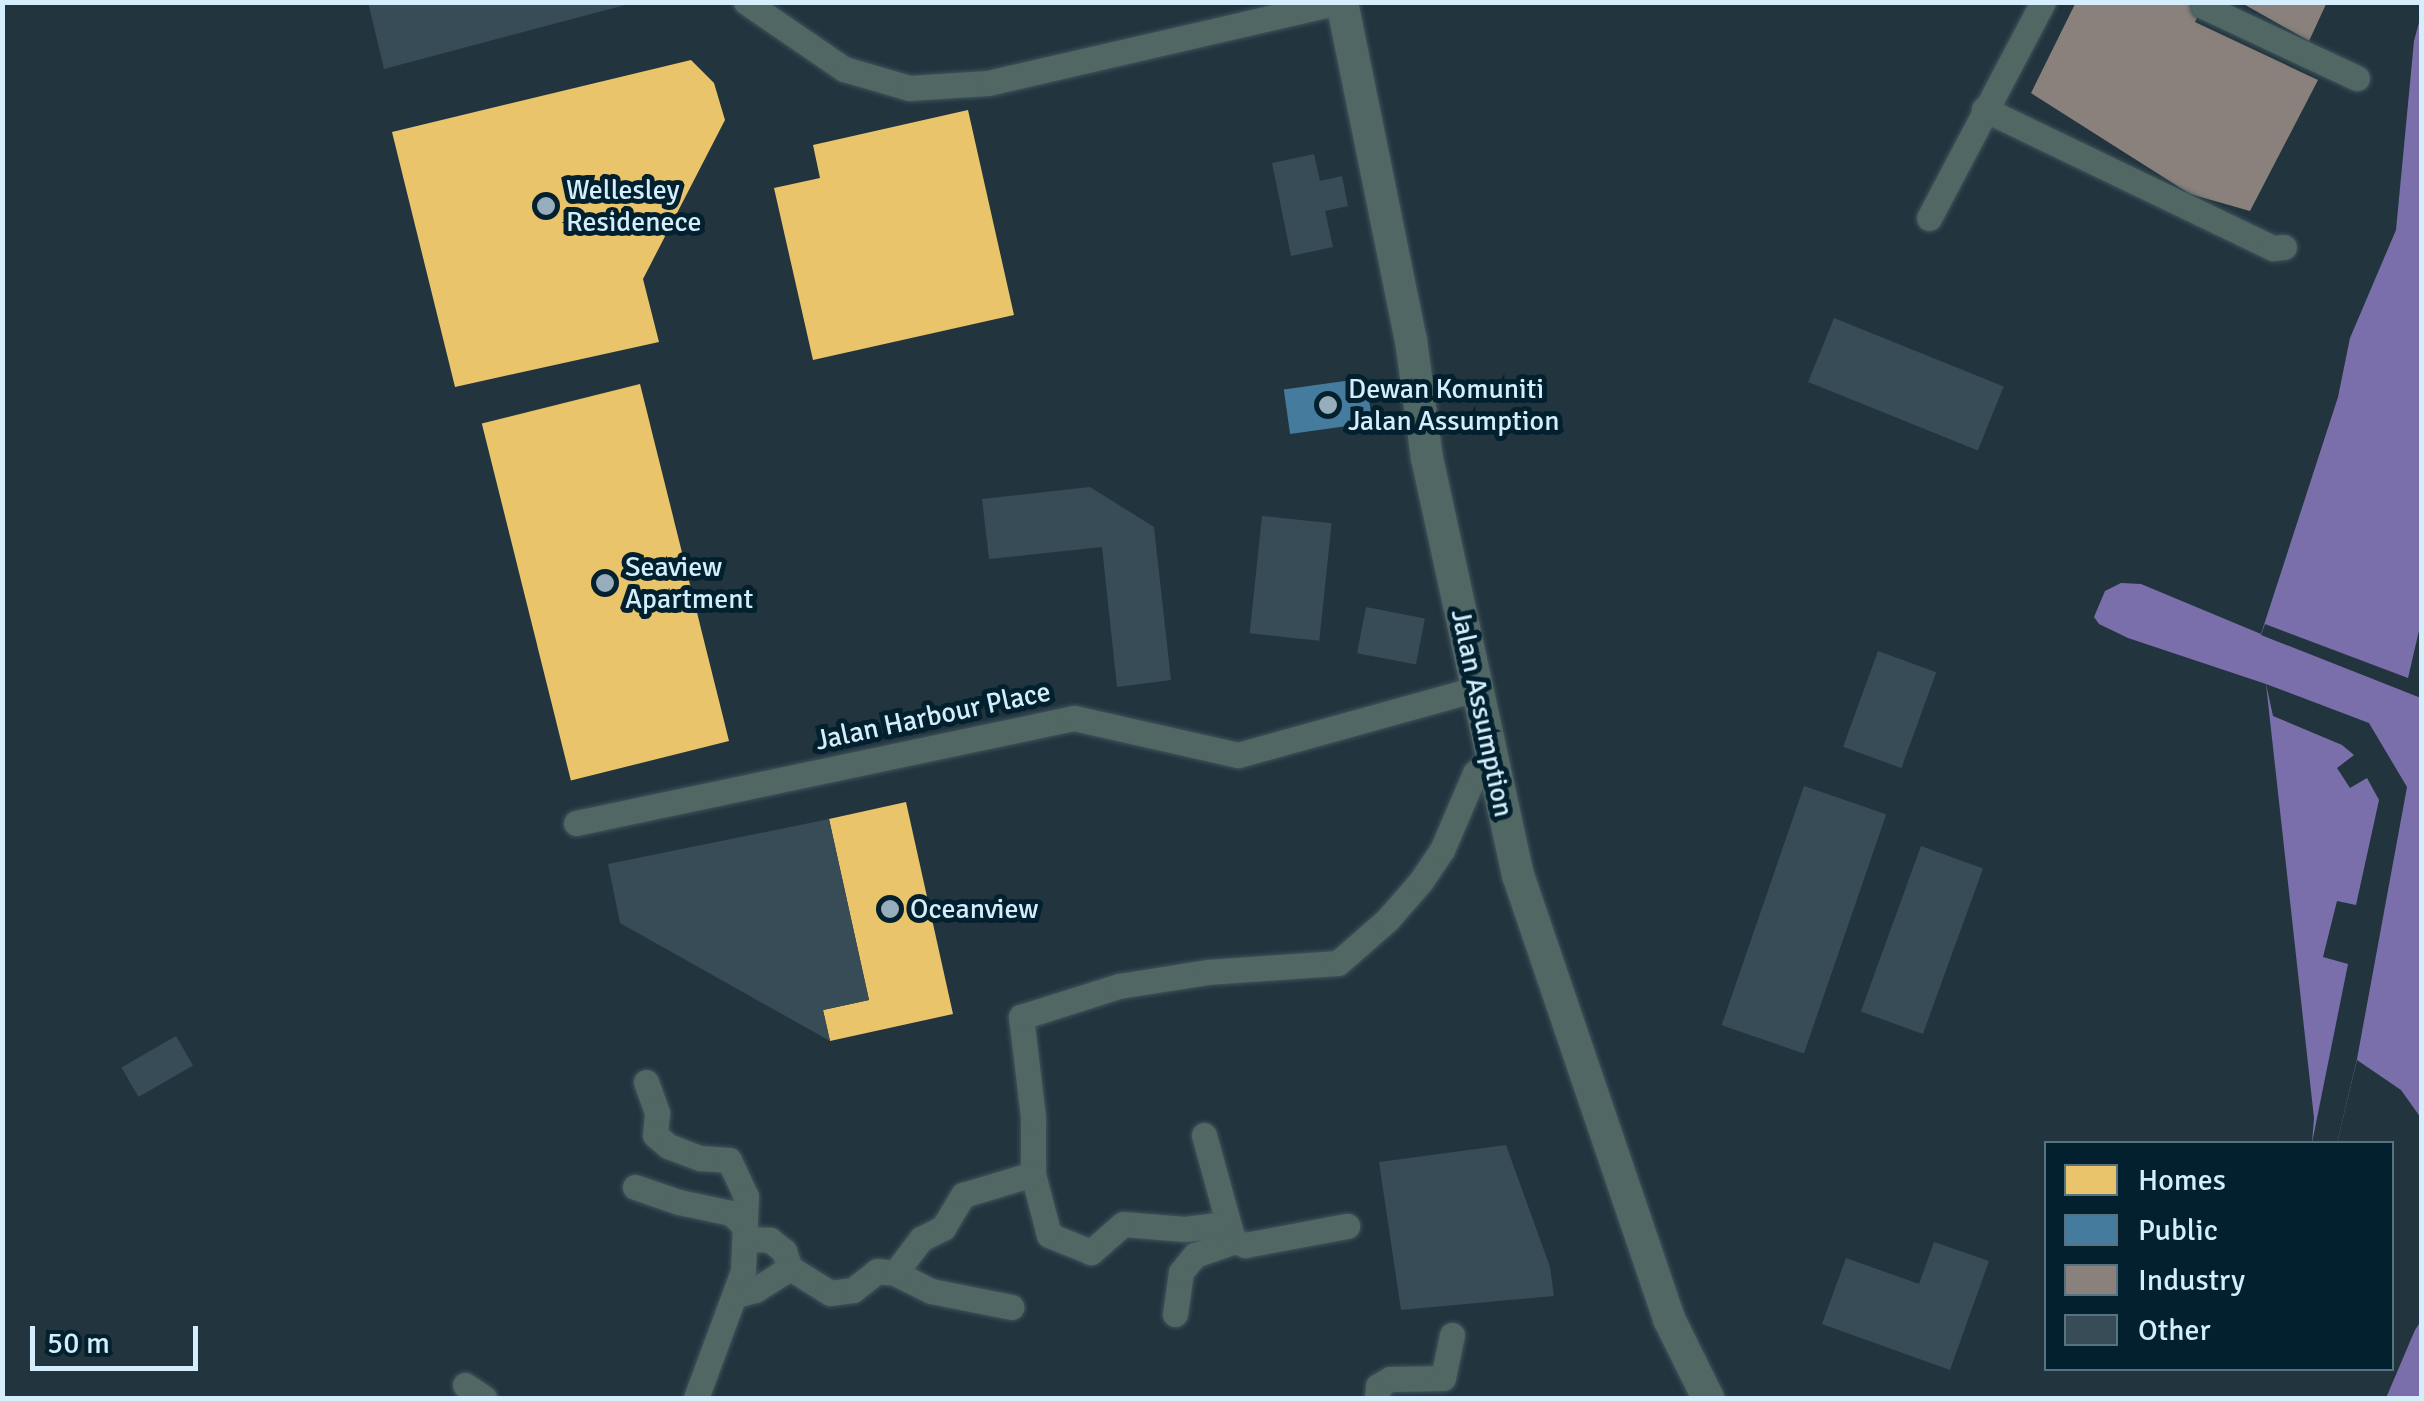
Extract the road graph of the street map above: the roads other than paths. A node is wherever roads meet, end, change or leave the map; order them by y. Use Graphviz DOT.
graph roads {
  1 [pos="746,2"];
  2 [pos="1340,2"];
  3 [pos="2042,2"];
  4 [pos="2203,6"];
  5 [pos="2357,78"];
  6 [pos="1984,109"];
  7 [pos="1929,218"];
  8 [pos="2284,247"];
  9 [pos="1476,689"];
  10 [pos="1491,759"];
  11 [pos="576,824"];
  12 [pos="646,1082"];
  13 [pos="1204,1135"];
  14 [pos="1033,1174"];
  15 [pos="635,1186"];
  16 [pos="1347,1226"];
  17 [pos="746,1232"];
  18 [pos="1230,1232"];
  19 [pos="790,1268"];
  20 [pos="895,1273"];
  21 [pos="735,1295"];
  22 [pos="1011,1307"];
  23 [pos="1174,1314"];
  24 [pos="1452,1336"];
  25 [pos="696,1398"];
  26 [pos="1377,1398"];
  27 [pos="1708,1398"];
  1 -- 2 [label="street"];
  2 -- 9 [label="street, Jalan Assumption"];
  3 -- 6 [label="street"];
  4 -- 5 [label="street"];
  6 -- 7 [label="street"];
  6 -- 8 [label="street"];
  9 -- 10 [label="street, Jalan Assumption"];
  9 -- 11 [label="street, Jalan Harbour Place"];
  10 -- 14 [label="street"];
  10 -- 27 [label="street, Jalan Assumption"];
  12 -- 17 [label="street"];
  13 -- 18 [label="street"];
  14 -- 18 [label="street"];
  14 -- 20 [label="street"];
  15 -- 17 [label="street"];
  16 -- 18 [label="street"];
  17 -- 19 [label="street"];
  17 -- 21 [label="street"];
  18 -- 23 [label="street"];
  19 -- 20 [label="street"];
  19 -- 21 [label="street"];
  20 -- 22 [label="street"];
  21 -- 25 [label="street"];
  24 -- 26 [label="street"];
}
